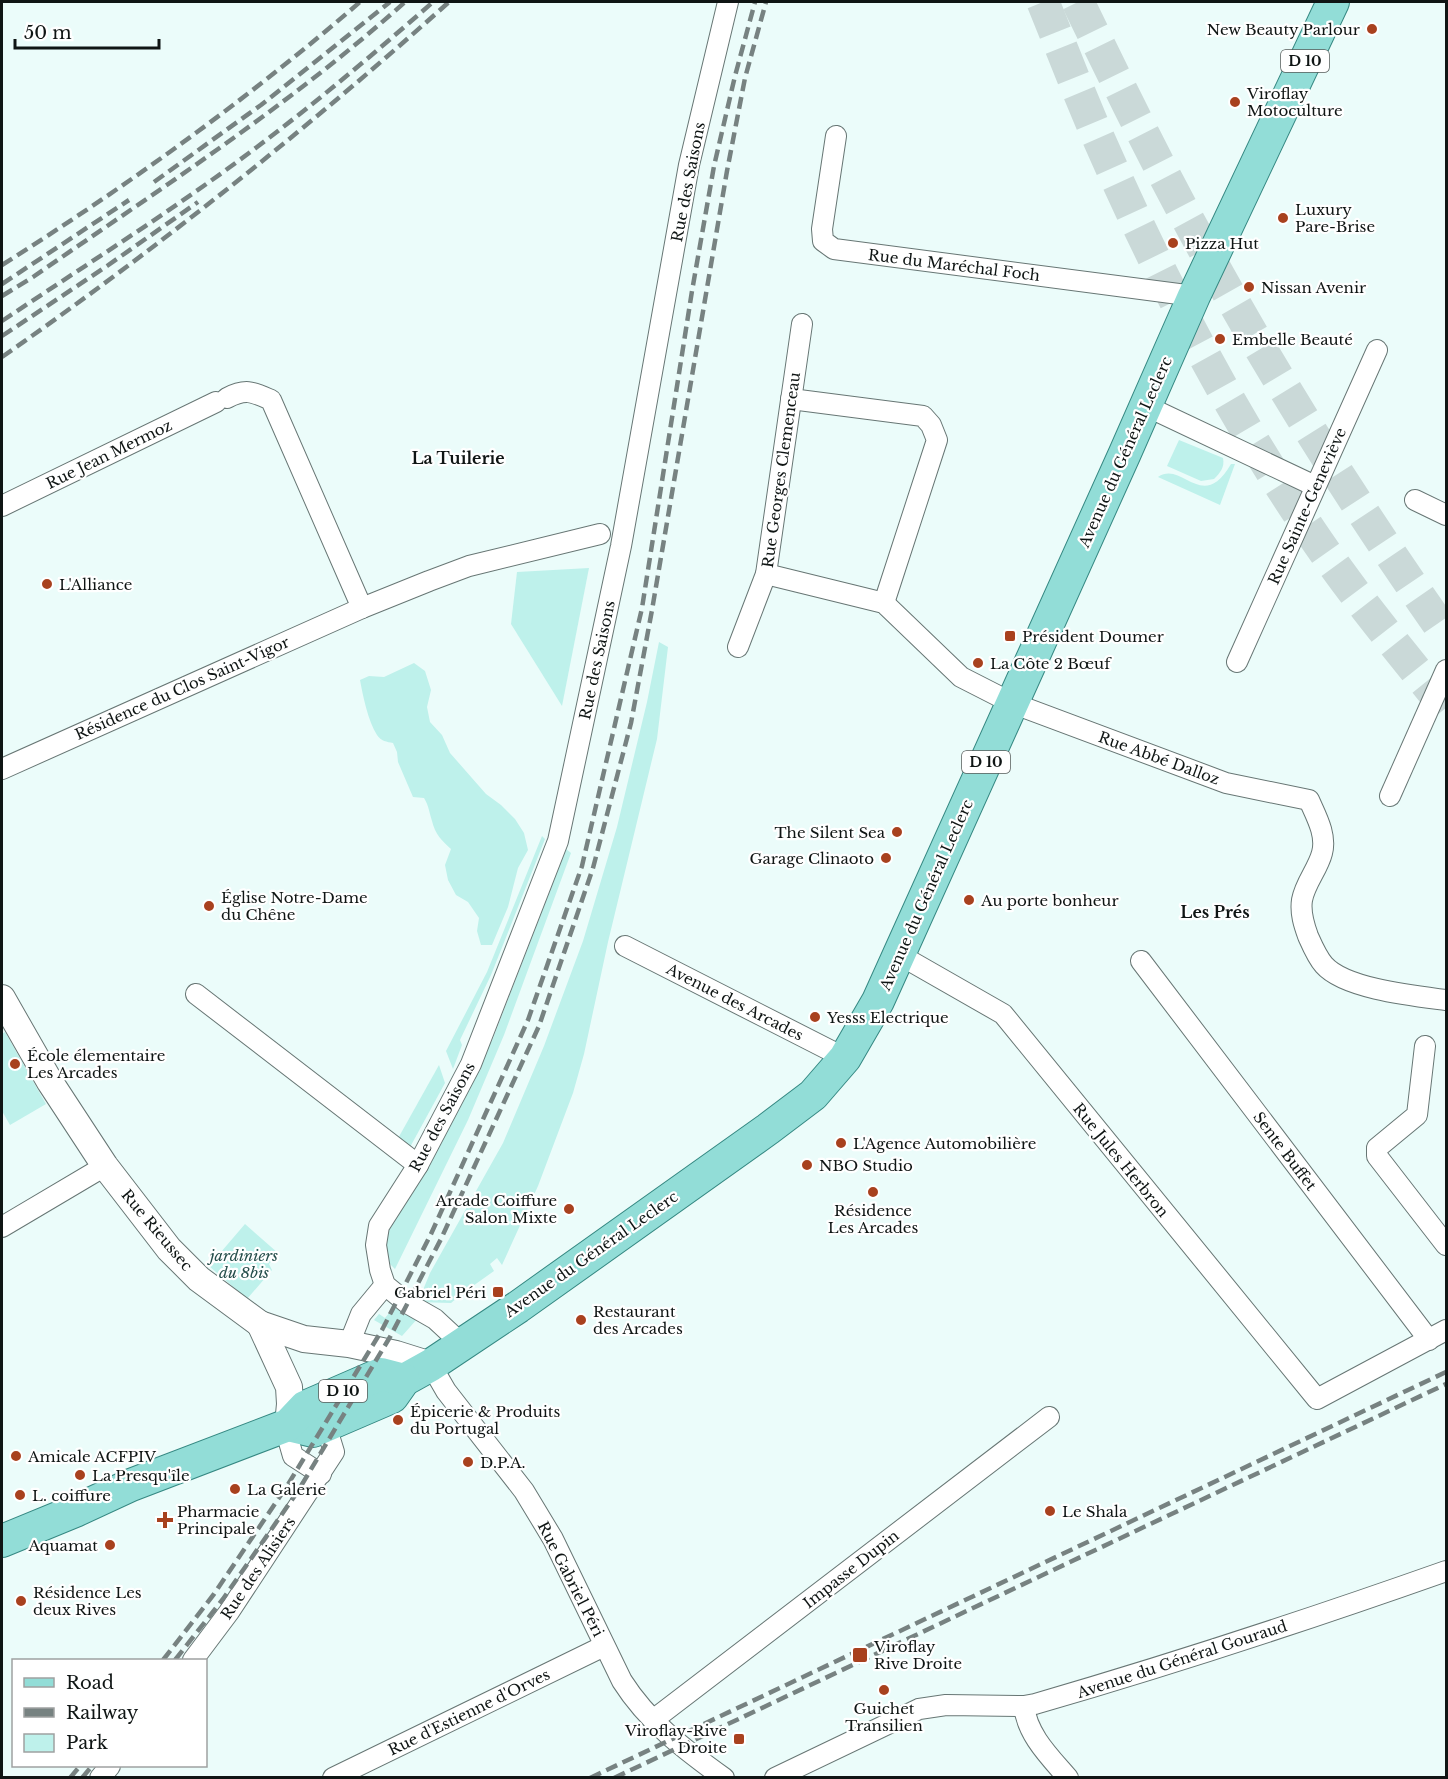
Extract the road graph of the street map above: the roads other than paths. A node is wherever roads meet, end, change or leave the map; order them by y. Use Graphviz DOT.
graph roads {
  1 [pos="728,2"];
  2 [pos="1333,2"];
  3 [pos="836,136"];
  4 [pos="1194,297"];
  5 [pos="802,324"];
  6 [pos="1377,350"];
  7 [pos="791,399"];
  8 [pos="1146,406"];
  9 [pos="1315,486"];
  10 [pos="1415,500"];
  11 [pos="2,506"];
  12 [pos="1446,515"];
  13 [pos="600,534"];
  14 [pos="766,573"];
  15 [pos="884,603"];
  16 [pos="362,608"];
  17 [pos="738,647"];
  18 [pos="1237,662"];
  19 [pos="1446,670"];
  20 [pos="1012,704"];
  21 [pos="2,769"];
  22 [pos="1390,796"];
  23 [pos="625,946"];
  24 [pos="898,954"];
  25 [pos="1141,961"];
  26 [pos="196,994"];
  27 [pos="2,998"];
  28 [pos="1446,1000"];
  29 [pos="1425,1046"];
  30 [pos="845,1058"];
  31 [pos="418,1165"];
  32 [pos="105,1166"];
  33 [pos="2,1227"];
  34 [pos="1446,1245"];
  35 [pos="385,1285"];
  36 [pos="260,1323"];
  37 [pos="1446,1330"];
  38 [pos="1429,1340"];
  39 [pos="349,1344"];
  40 [pos="462,1344"];
  41 [pos="431,1365"];
  42 [pos="404,1380"];
  43 [pos="1048,1417"];
  44 [pos="288,1425"];
  45 [pos="326,1426"];
  46 [pos="321,1474"];
  47 [pos="2,1541"];
  48 [pos="1446,1570"];
  49 [pos="604,1646"];
  50 [pos="197,1656"];
  51 [pos="1024,1706"];
  52 [pos="653,1720"];
  53 [pos="719,1776"];
  54 [pos="333,1778"];
  55 [pos="775,1778"];
  56 [pos="1068,1778"];
  1 -- 31 [label="street, Rue des Saisons"];
  2 -- 4 [label="main road, Avenue du Général Leclerc / D 10"];
  3 -- 4 [label="street, Rue du Maréchal Foch"];
  4 -- 8 [label="main road, Avenue du Général Leclerc / D 10"];
  5 -- 7 [label="street, Rue Georges Clemenceau"];
  6 -- 9 [label="street, Rue Sainte-Geneviève"];
  7 -- 14 [label="street, Rue Georges Clemenceau"];
  7 -- 15 [label="street"];
  8 -- 9 [label="street"];
  8 -- 20 [label="main road, Avenue du Général Leclerc / D 10"];
  9 -- 18 [label="street, Rue Sainte-Geneviève"];
  10 -- 12 [label="street"];
  11 -- 16 [label="street, Rue Jean Mermoz"];
  13 -- 16 [label="street, Résidence du Clos Saint-Vigor"];
  14 -- 15 [label="street"];
  14 -- 17 [label="street, Rue Georges Clemenceau"];
  15 -- 20 [label="street, Rue Abbé Dalloz"];
  16 -- 21 [label="street, Résidence du Clos Saint-Vigor"];
  19 -- 22 [label="street"];
  20 -- 24 [label="main road, Avenue du Général Leclerc / D 10"];
  20 -- 28 [label="street, Rue Abbé Dalloz"];
  23 -- 30 [label="street, Avenue des Arcades"];
  24 -- 30 [label="main road, Avenue du Général Leclerc / D 10"];
  24 -- 38 [label="street, Rue Jules Herbron"];
  25 -- 38 [label="street, Sente Buffet"];
  26 -- 31 [label="street"];
  27 -- 32 [label="street, Rue Rieussec"];
  29 -- 34 [label="street"];
  30 -- 40 [label="main road, Avenue du Général Leclerc / D 10"];
  31 -- 35 [label="street, Rue des Saisons"];
  32 -- 33 [label="street"];
  32 -- 36 [label="street, Rue Rieussec"];
  35 -- 39 [label="street"];
  35 -- 40 [label="street"];
  36 -- 39 [label="street, Rue Rieussec"];
  36 -- 44 [label="street"];
  37 -- 38 [label="street"];
  39 -- 41 [label="street, Rue Rieussec"];
  40 -- 41 [label="main road, Avenue du Général Leclerc / D 10"];
  41 -- 42 [label="main road, Avenue du Général Leclerc / D 10"];
  41 -- 49 [label="street, Rue Gabriel Péri"];
  42 -- 44 [label="main road, Avenue du Général Leclerc / D 10"];
  42 -- 45 [label="main road, Avenue du Général Leclerc / D 10"];
  43 -- 52 [label="street, Impasse Dupin"];
  44 -- 45 [label="main road, Avenue du Général Leclerc / D 10"];
  44 -- 46 [label="street"];
  44 -- 47 [label="main road, Avenue du Général Leclerc / D 10"];
  45 -- 46 [label="street, Rue des Alisiers"];
  46 -- 50 [label="street, Rue des Alisiers"];
  48 -- 51 [label="street, Avenue du Général Gouraud"];
  49 -- 52 [label="street, Rue Gabriel Péri"];
  49 -- 54 [label="street, Rue d'Estienne d'Orves"];
  51 -- 55 [label="street, Avenue du Général Gouraud"];
  51 -- 56 [label="street"];
  52 -- 53 [label="street, Rue Gabriel Péri"];
}
